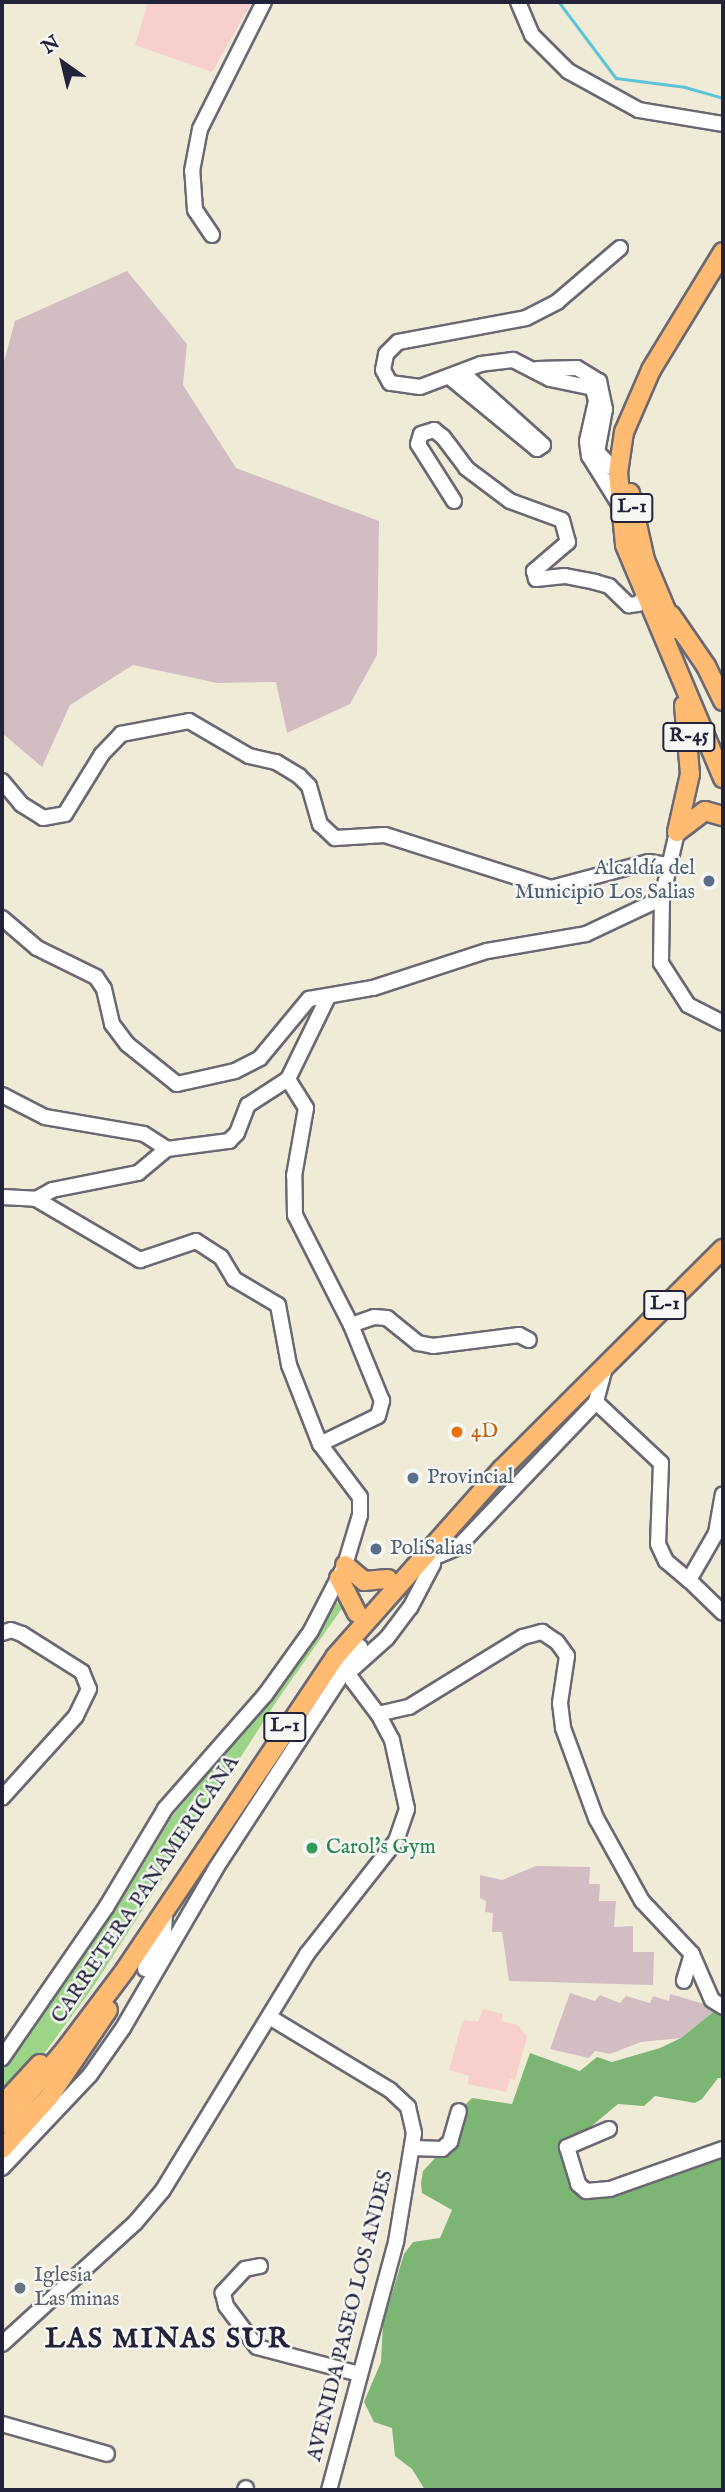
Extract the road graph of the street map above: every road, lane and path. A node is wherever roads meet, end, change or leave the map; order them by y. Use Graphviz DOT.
graph roads {
  1 [pos="264,2"];
  2 [pos="518,2"];
  3 [pos="723,124"];
  4 [pos="212,235"];
  5 [pos="620,248"];
  6 [pos="723,252"];
  7 [pos="723,274"];
  8 [pos="537,369"];
  9 [pos="458,376"];
  10 [pos="618,473"];
  11 [pos="454,501"];
  12 [pos="619,504"];
  13 [pos="645,596"];
  14 [pos="662,602"];
  15 [pos="668,644"];
  16 [pos="723,701"];
  17 [pos="723,749"];
  18 [pos="723,778"];
  19 [pos="2,780"];
  20 [pos="723,816"];
  21 [pos="677,832"];
  22 [pos="668,865"];
  23 [pos="662,898"];
  24 [pos="2,918"];
  25 [pos="328,997"];
  26 [pos="723,1023"];
  27 [pos="288,1079"];
  28 [pos="2,1095"];
  29 [pos="167,1149"];
  30 [pos="2,1197"];
  31 [pos="36,1199"];
  32 [pos="723,1235"];
  33 [pos="723,1249"];
  34 [pos="351,1325"];
  35 [pos="529,1340"];
  36 [pos="606,1361"];
  37 [pos="596,1402"];
  38 [pos="320,1444"];
  39 [pos="502,1469"];
  40 [pos="519,1486"];
  41 [pos="723,1494"];
  42 [pos="433,1552"];
  43 [pos="342,1571"];
  44 [pos="388,1578"];
  45 [pos="689,1580"];
  46 [pos="357,1613"];
  47 [pos="723,1613"];
  48 [pos="2,1633"];
  49 [pos="360,1647"];
  50 [pos="343,1666"];
  51 [pos="378,1714"];
  52 [pos="2,1798"];
  53 [pos="166,1907"];
  54 [pos="137,1952"];
  55 [pos="692,1954"];
  56 [pos="684,1981"];
  57 [pos="723,2007"];
  58 [pos="270,2021"];
  59 [pos="2,2058"];
  60 [pos="2,2105"];
  61 [pos="459,2111"];
  62 [pos="2,2124"];
  63 [pos="609,2129"];
  64 [pos="2,2148"];
  65 [pos="413,2148"];
  66 [pos="723,2149"];
  67 [pos="2,2159"];
  68 [pos="2,2168"];
  69 [pos="260,2266"];
  70 [pos="2,2344"];
  71 [pos="359,2374"];
  72 [pos="2,2424"];
  73 [pos="107,2454"];
  74 [pos="328,2490"];
  1 -- 4 [label="street"];
  2 -- 3 [label="street"];
  5 -- 9 [label="street"];
  6 -- 10 [label="main road, L-1"];
  7 -- 14 [label="main road, L-1"];
  8 -- 9 [label="street"];
  8 -- 10 [label="street"];
  8 -- 12 [label="street"];
  9 -- 9 [label="street"];
  10 -- 12 [label="main road, L-1"];
  11 -- 13 [label="street"];
  12 -- 13 [label="main road, L-1"];
  13 -- 15 [label="main road, L-1"];
  14 -- 16 [label="main road"];
  14 -- 17 [label="main road, L-1"];
  15 -- 18 [label="main road, L-1"];
  15 -- 21 [label="main road, R-45"];
  19 -- 22 [label="street"];
  20 -- 21 [label="main road"];
  21 -- 22 [label="street, R-45"];
  22 -- 23 [label="street, R-45"];
  23 -- 25 [label="street"];
  23 -- 26 [label="street, R-45"];
  24 -- 25 [label="street"];
  25 -- 27 [label="street"];
  27 -- 29 [label="street"];
  27 -- 34 [label="street"];
  28 -- 29 [label="street"];
  29 -- 31 [label="street"];
  30 -- 31 [label="street"];
  31 -- 38 [label="street"];
  32 -- 44 [label="main road, CARRETERA PANAMERICANA / L-1"];
  33 -- 36 [label="main road, CARRETERA PANAMERICANA / L-1"];
  34 -- 35 [label="street"];
  34 -- 38 [label="street"];
  36 -- 37 [label="street"];
  36 -- 39 [label="main road, CARRETERA PANAMERICANA / L-1"];
  37 -- 40 [label="street"];
  37 -- 45 [label="street"];
  38 -- 43 [label="street"];
  39 -- 40 [label="street"];
  39 -- 42 [label="main road, CARRETERA PANAMERICANA / L-1"];
  40 -- 42 [label="street"];
  41 -- 45 [label="street"];
  42 -- 50 [label="main road, CARRETERA PANAMERICANA / L-1"];
  42 -- 50 [label="street"];
  43 -- 44 [label="main road"];
  43 -- 46 [label="main road"];
  43 -- 59 [label="street"];
  44 -- 46 [label="main road, CARRETERA PANAMERICANA / L-1"];
  45 -- 47 [label="street"];
  46 -- 60 [label="main road, CARRETERA PANAMERICANA / L-1"];
  48 -- 52 [label="street"];
  49 -- 50 [label="street"];
  50 -- 51 [label="street"];
  50 -- 53 [label="main road, CARRETERA PANAMERICANA / L-1"];
  50 -- 68 [label="street"];
  51 -- 55 [label="street"];
  51 -- 58 [label="street"];
  53 -- 54 [label="main road, CARRETERA PANAMERICANA / L-1"];
  53 -- 67 [label="street"];
  54 -- 62 [label="main road, CARRETERA PANAMERICANA / L-1"];
  54 -- 64 [label="main road, L-1"];
  55 -- 56 [label="street"];
  55 -- 57 [label="street"];
  58 -- 65 [label="street, AVENIDA PASEO LOS ANDES"];
  58 -- 70 [label="street"];
  61 -- 65 [label="street"];
  63 -- 66 [label="street"];
  65 -- 71 [label="street, AVENIDA PASEO LOS ANDES"];
  69 -- 71 [label="street"];
  71 -- 74 [label="street, AVENIDA PASEO LOS ANDES"];
  72 -- 73 [label="street"];
}
